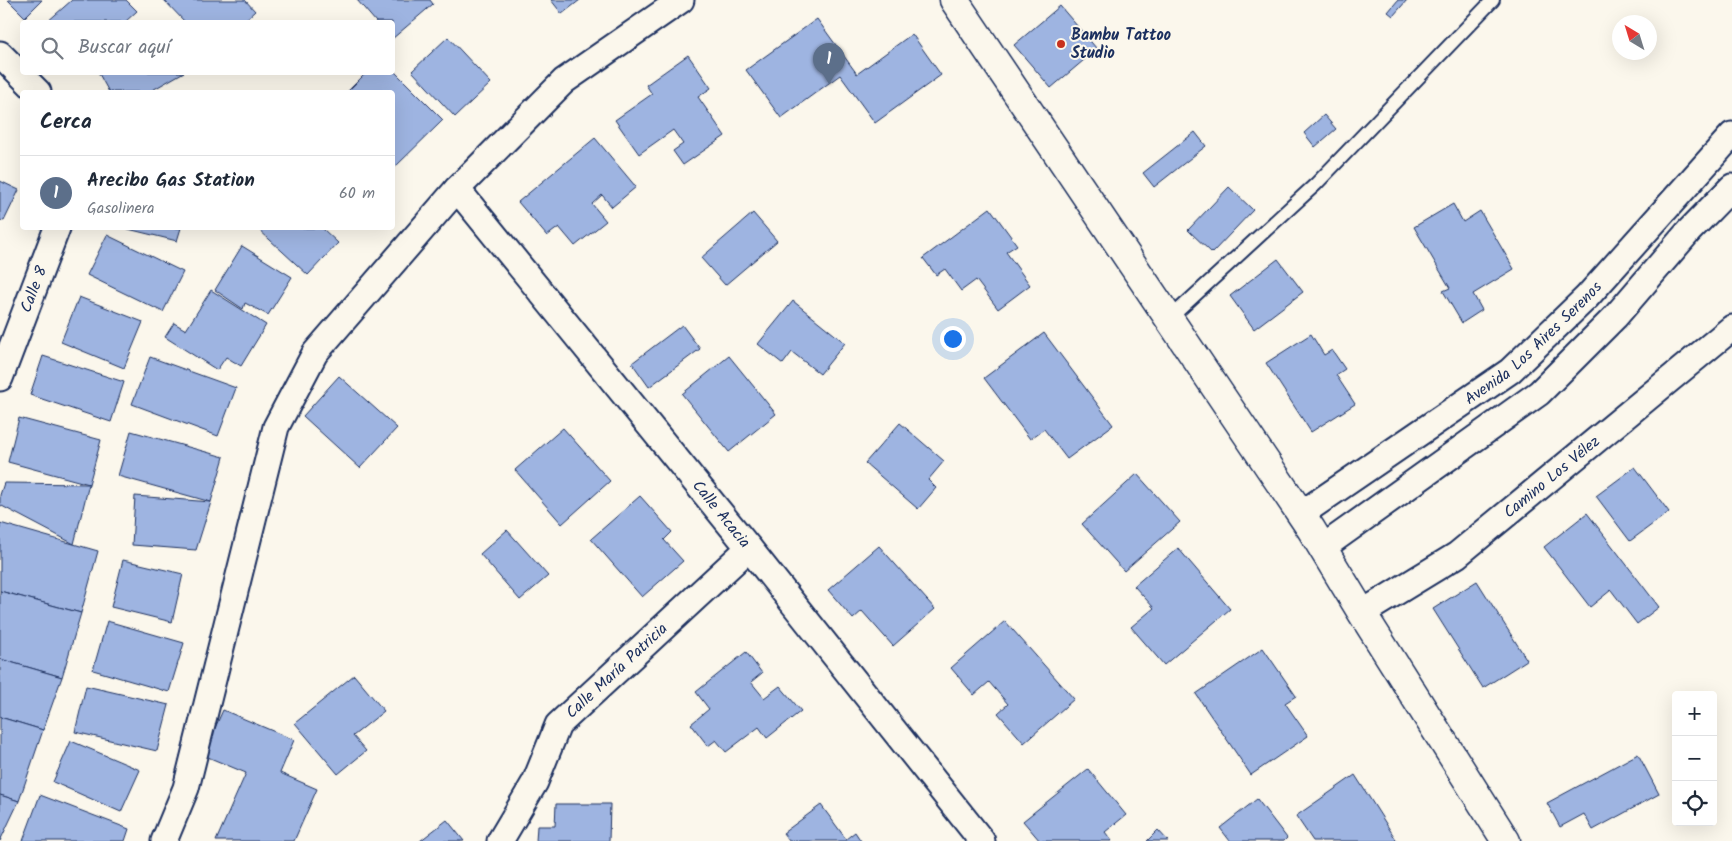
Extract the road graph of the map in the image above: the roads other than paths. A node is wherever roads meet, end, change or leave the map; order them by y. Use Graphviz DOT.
graph roads {
  1 [pos="681,0"];
  2 [pos="954,0"];
  3 [pos="1493,0"];
  4 [pos="0,54"];
  5 [pos="20,74"];
  6 [pos="21,75"];
  7 [pos="36,90"];
  8 [pos="1732,135"];
  9 [pos="1732,187"];
  10 [pos="456,189"];
  11 [pos="56,230"];
  12 [pos="1169,318"];
  13 [pos="1732,328"];
  14 [pos="0,378"];
  15 [pos="1301,514"];
  16 [pos="749,548"];
  17 [pos="1322,548"];
  18 [pos="1362,613"];
  19 [pos="164,841"];
  20 [pos="500,841"];
  21 [pos="982,841"];
  22 [pos="1506,841"];
  1 -- 10 [label="street"];
  2 -- 12 [label="street"];
  3 -- 12 [label="lane"];
  4 -- 5 [label="street"];
  6 -- 7 [label="street"];
  8 -- 15 [label="street, Avenida Los Aires Serenos"];
  9 -- 17 [label="street"];
  10 -- 16 [label="street, Calle Acacia"];
  10 -- 19 [label="street"];
  11 -- 14 [label="street, Calle 8"];
  12 -- 15 [label="street"];
  13 -- 18 [label="street, Camino Los Vélez"];
  15 -- 17 [label="street"];
  16 -- 20 [label="street, Calle María Patricia"];
  16 -- 21 [label="street, Calle Acacia"];
  17 -- 18 [label="street"];
  18 -- 22 [label="street"];
}
